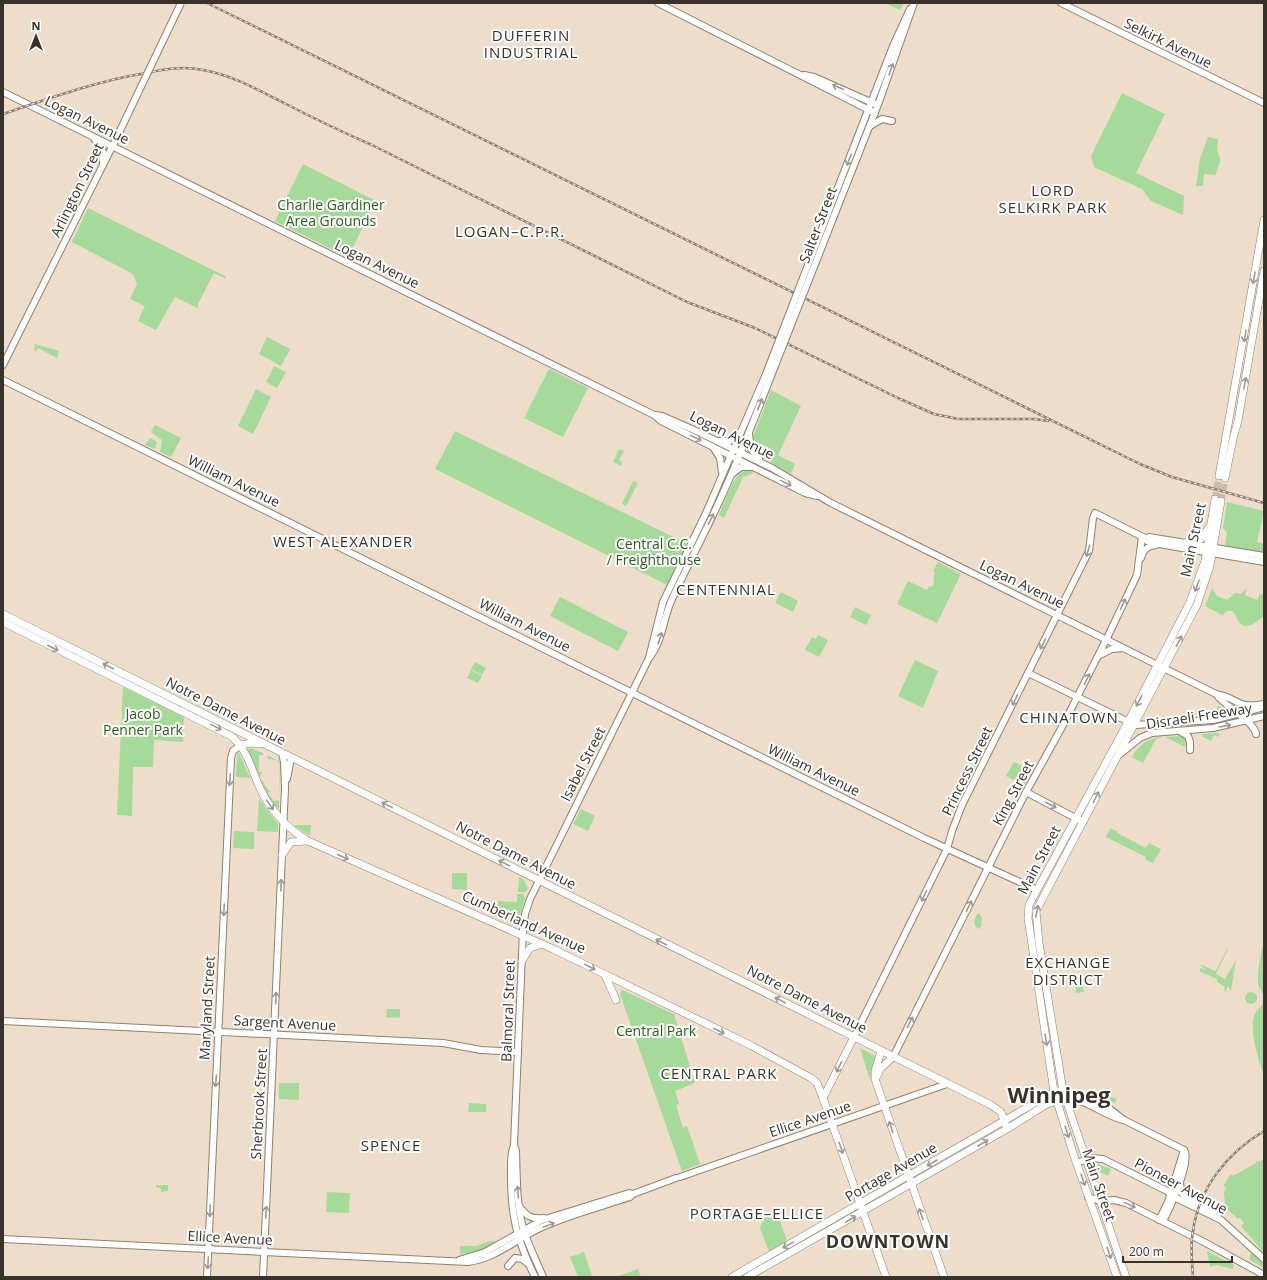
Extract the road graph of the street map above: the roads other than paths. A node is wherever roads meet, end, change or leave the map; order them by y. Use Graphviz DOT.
graph roads {
  1 [pos="181,3"];
  2 [pos="658,3"];
  3 [pos="1061,3"];
  4 [pos="913,4"];
  5 [pos="803,75"];
  6 [pos="3,92"];
  7 [pos="857,103"];
  8 [pos="872,103"];
  9 [pos="1264,103"];
  10 [pos="878,106"];
  11 [pos="872,111"];
  12 [pos="892,121"];
  13 [pos="863,124"];
  14 [pos="870,126"];
  15 [pos="93,136"];
  16 [pos="112,146"];
  17 [pos="102,168"];
  18 [pos="831,215"];
  19 [pos="1264,220"];
  20 [pos="1264,271"];
  21 [pos="3,365"];
  22 [pos="768,375"];
  23 [pos="3,380"];
  24 [pos="654,415"];
  25 [pos="744,425"];
  26 [pos="749,432"];
  27 [pos="717,441"];
  28 [pos="712,446"];
  29 [pos="733,449"];
  30 [pos="740,452"];
  31 [pos="730,456"];
  32 [pos="737,459"];
  33 [pos="756,468"];
  34 [pos="772,468"];
  35 [pos="722,475"];
  36 [pos="730,477"];
  37 [pos="817,496"];
  38 [pos="1211,523"];
  39 [pos="1144,538"];
  40 [pos="1184,543"];
  41 [pos="1159,544"];
  42 [pos="1210,550"];
  43 [pos="1264,556"];
  44 [pos="1264,562"];
  45 [pos="1139,563"];
  46 [pos="3,614"];
  47 [pos="1057,615"];
  48 [pos="3,622"];
  49 [pos="1106,640"];
  50 [pos="1124,648"];
  51 [pos="1098,656"];
  52 [pos="649,658"];
  53 [pos="1157,665"];
  54 [pos="1164,668"];
  55 [pos="1028,673"];
  56 [pos="632,693"];
  57 [pos="1216,694"];
  58 [pos="1078,698"];
  59 [pos="1264,704"];
  60 [pos="1264,707"];
  61 [pos="1237,715"];
  62 [pos="1264,716"];
  63 [pos="1248,721"];
  64 [pos="1132,724"];
  65 [pos="1177,731"];
  66 [pos="1256,734"];
  67 [pos="241,745"];
  68 [pos="265,745"];
  69 [pos="1190,750"];
  70 [pos="282,753"];
  71 [pos="1119,755"];
  72 [pos="291,758"];
  73 [pos="285,788"];
  74 [pos="1026,792"];
  75 [pos="1076,818"];
  76 [pos="284,822"];
  77 [pos="1083,822"];
  78 [pos="308,841"];
  79 [pos="947,849"];
  80 [pos="282,855"];
  81 [pos="988,868"];
  82 [pos="538,881"];
  83 [pos="1037,890"];
  84 [pos="523,935"];
  85 [pos="542,944"];
  86 [pos="522,961"];
  87 [pos="605,975"];
  88 [pos="624,984"];
  89 [pos="3,1021"];
  90 [pos="218,1032"];
  91 [pos="274,1034"];
  92 [pos="854,1037"];
  93 [pos="881,1051"];
  94 [pos="518,1052"];
  95 [pos="893,1057"];
  96 [pos="876,1084"];
  97 [pos="947,1084"];
  98 [pos="1063,1091"];
  99 [pos="1054,1092"];
  100 [pos="823,1098"];
  101 [pos="1065,1099"];
  102 [pos="1057,1100"];
  103 [pos="883,1106"];
  104 [pos="1124,1120"];
  105 [pos="1005,1121"];
  106 [pos="832,1124"];
  107 [pos="1007,1129"];
  108 [pos="514,1145"];
  109 [pos="1184,1150"];
  110 [pos="1085,1160"];
  111 [pos="1077,1163"];
  112 [pos="1180,1179"];
  113 [pos="910,1180"];
  114 [pos="626,1194"];
  115 [pos="1173,1195"];
  116 [pos="1088,1197"];
  117 [pos="1100,1201"];
  118 [pos="860,1204"];
  119 [pos="519,1206"];
  120 [pos="863,1212"];
  121 [pos="551,1217"];
  122 [pos="1161,1220"];
  123 [pos="1221,1220"];
  124 [pos="524,1233"];
  125 [pos="517,1237"];
  126 [pos="3,1239"];
  127 [pos="208,1249"];
  128 [pos="264,1251"];
  129 [pos="1264,1259"];
  130 [pos="529,1265"];
  131 [pos="508,1266"];
  132 [pos="1264,1275"];
  133 [pos="207,1277"];
  134 [pos="263,1277"];
  135 [pos="535,1277"];
  136 [pos="543,1277"];
  137 [pos="732,1277"];
  138 [pos="747,1277"];
  139 [pos="886,1277"];
  140 [pos="944,1277"];
  141 [pos="1117,1277"];
  142 [pos="1126,1277"];
  1 -- 16 [label="main road, Arlington Street, bridge"];
  2 -- 5 [label="main road"];
  3 -- 9 [label="main road, Selkirk Avenue"];
  4 -- 8 [label="main road, Salter Street"];
  10 -- 4 [label="main road, Salter Street, one-way"];
  5 -- 7 [label="main road"];
  8 -- 5 [label="main road, one-way"];
  6 -- 15 [label="main road, Logan Avenue"];
  7 -- 11 [label="main road"];
  7 -- 13 [label="main road"];
  8 -- 10 [label="main road"];
  8 -- 11 [label="main road, Salter Street"];
  10 -- 11 [label="main road, Salter Street"];
  11 -- 13 [label="main road, Salter Street"];
  11 -- 14 [label="main road, Salter Street"];
  12 -- 14 [label="main road"];
  13 -- 18 [label="main road, Salter Street, one-way"];
  14 -- 18 [label="main road, Salter Street"];
  15 -- 16 [label="main road, Logan Avenue"];
  15 -- 17 [label="main road"];
  16 -- 17 [label="main road, Arlington Street"];
  16 -- 24 [label="main road, Logan Avenue"];
  17 -- 21 [label="main road, Arlington Street"];
  18 -- 22 [label="main road, Salter Street, bridge"];
  19 -- 20 [label="main road, one-way"];
  22 -- 25 [label="main road, Salter Street"];
  26 -- 22 [label="main road, Salter Street, one-way"];
  23 -- 56 [label="main road, William Avenue"];
  24 -- 27 [label="main road, Logan Avenue"];
  24 -- 28 [label="main road, Logan Avenue, one-way"];
  25 -- 27 [label="main road"];
  25 -- 29 [label="main road, Salter Street"];
  26 -- 30 [label="main road, Salter Street"];
  26 -- 34 [label="main road"];
  27 -- 29 [label="main road, Logan Avenue"];
  28 -- 31 [label="main road, Logan Avenue"];
  28 -- 35 [label="main road"];
  29 -- 30 [label="main road, Logan Avenue"];
  29 -- 31 [label="main road, Isabel Street"];
  30 -- 32 [label="main road, Isabel Street"];
  30 -- 34 [label="main road, Logan Avenue"];
  31 -- 32 [label="main road, Logan Avenue"];
  31 -- 35 [label="main road, Isabel Street"];
  32 -- 33 [label="main road, Logan Avenue"];
  32 -- 36 [label="main road, Isabel Street"];
  33 -- 36 [label="main road"];
  33 -- 37 [label="main road, Logan Avenue, one-way"];
  34 -- 37 [label="main road, Logan Avenue"];
  35 -- 52 [label="main road, Isabel Street"];
  52 -- 36 [label="main road, Isabel Street, one-way"];
  37 -- 47 [label="main road, Logan Avenue"];
  38 -- 40 [label="main road"];
  38 -- 42 [label="main road, Main Street"];
  38 -- 42 [label="main road, Main Street"];
  39 -- 40 [label="main road"];
  39 -- 41 [label="main road"];
  39 -- 45 [label="main road, King Street"];
  39 -- 47 [label="main road, Princess Street, one-way"];
  40 -- 42 [label="main road"];
  41 -- 42 [label="main road"];
  41 -- 45 [label="main road"];
  42 -- 43 [label="main road"];
  42 -- 44 [label="main road"];
  42 -- 53 [label="main road, Main Street, one-way"];
  54 -- 42 [label="main road, Main Street, one-way"];
  49 -- 45 [label="main road, King Street, one-way"];
  68 -- 46 [label="main road, Notre Dame Avenue, one-way"];
  47 -- 49 [label="main road, Logan Avenue"];
  47 -- 55 [label="main road, Princess Street, one-way"];
  48 -- 67 [label="main road, Notre Dame Avenue, one-way"];
  49 -- 50 [label="main road, Logan Avenue"];
  49 -- 51 [label="main road, King Street"];
  50 -- 51 [label="main road"];
  50 -- 53 [label="main road, Logan Avenue"];
  58 -- 51 [label="main road, King Street, one-way"];
  52 -- 56 [label="main road, Isabel Street"];
  53 -- 54 [label="main road, Logan Avenue"];
  53 -- 64 [label="main road, Main Street, one-way"];
  54 -- 57 [label="main road, Logan Avenue"];
  54 -- 64 [label="main road, Main Street"];
  55 -- 58 [label="main road"];
  55 -- 79 [label="main road, Princess Street, one-way"];
  56 -- 79 [label="main road, William Avenue"];
  56 -- 82 [label="main road, Isabel Street"];
  57 -- 59 [label="main road, Logan Avenue"];
  57 -- 61 [label="main road, Logan Avenue"];
  58 -- 64 [label="main road"];
  58 -- 74 [label="main road, King Street"];
  60 -- 61 [label="main road, Disraeli Freeway"];
  61 -- 63 [label="main road, Logan Avenue"];
  61 -- 64 [label="main road, Disraeli Freeway"];
  62 -- 63 [label="main road, Disraeli Freeway"];
  65 -- 63 [label="main road, Disraeli Freeway, one-way"];
  63 -- 66 [label="main road"];
  64 -- 71 [label="main road, Main Street"];
  64 -- 75 [label="main road, Main Street"];
  65 -- 69 [label="main road"];
  65 -- 71 [label="main road, Disraeli Freeway"];
  67 -- 68 [label="main road"];
  67 -- 76 [label="main road, Cumberland Avenue, one-way"];
  67 -- 90 [label="main road, Maryland Street, one-way"];
  68 -- 70 [label="main road, Notre Dame Avenue"];
  70 -- 72 [label="main road, Notre Dame Avenue"];
  70 -- 73 [label="main road, Sherbrook Street"];
  77 -- 71 [label="main road, Main Street, one-way"];
  72 -- 73 [label="main road, Sherbrook Street"];
  82 -- 72 [label="main road, Notre Dame Avenue, one-way"];
  73 -- 76 [label="main road, Sherbrook Street"];
  74 -- 75 [label="main road, one-way"];
  74 -- 81 [label="main road, King Street"];
  75 -- 77 [label="main road"];
  75 -- 83 [label="main road, Main Street"];
  76 -- 78 [label="main road, Cumberland Avenue"];
  76 -- 80 [label="main road, Sherbrook Street"];
  98 -- 77 [label="main road, Main Street, one-way"];
  78 -- 80 [label="main road"];
  78 -- 84 [label="main road, Cumberland Avenue, one-way"];
  79 -- 81 [label="main road, William Avenue"];
  79 -- 92 [label="main road, Princess Street, one-way"];
  91 -- 80 [label="main road, Sherbrook Street, one-way"];
  81 -- 83 [label="main road, William Avenue"];
  95 -- 81 [label="main road, King Street, one-way"];
  82 -- 84 [label="main road, Balmoral Street"];
  92 -- 82 [label="main road, Notre Dame Avenue, one-way"];
  83 -- 99 [label="main road, Main Street, one-way"];
  84 -- 85 [label="main road, Cumberland Avenue"];
  84 -- 86 [label="main road, Balmoral Street"];
  85 -- 86 [label="main road"];
  85 -- 87 [label="main road, Cumberland Avenue, one-way"];
  86 -- 94 [label="main road, Balmoral Street"];
  87 -- 88 [label="main road, Cumberland Avenue"];
  87 -- 88 [label="main road"];
  88 -- 100 [label="main road, Cumberland Avenue, one-way"];
  89 -- 90 [label="main road, Sargent Avenue"];
  90 -- 91 [label="main road, Sargent Avenue"];
  90 -- 127 [label="main road, Maryland Street, one-way"];
  91 -- 94 [label="main road, Sargent Avenue"];
  128 -- 91 [label="main road, Sherbrook Street, one-way"];
  92 -- 93 [label="main road, Notre Dame Avenue"];
  92 -- 100 [label="main road, one-way"];
  93 -- 95 [label="main road, Notre Dame Avenue"];
  93 -- 96 [label="main road"];
  94 -- 108 [label="main road, Balmoral Street"];
  95 -- 96 [label="main road"];
  95 -- 97 [label="main road, Notre Dame Avenue"];
  96 -- 103 [label="main road"];
  97 -- 103 [label="main road, Ellice Avenue"];
  97 -- 105 [label="main road, Notre Dame Avenue"];
  98 -- 99 [label="main road, Portage Avenue"];
  98 -- 101 [label="main road, Main Street"];
  98 -- 104 [label="main road"];
  99 -- 102 [label="main road, Main Street"];
  99 -- 105 [label="main road, Portage Avenue"];
  100 -- 106 [label="main road, Cumberland Avenue"];
  101 -- 102 [label="main road, Portage Avenue"];
  101 -- 104 [label="main road"];
  101 -- 110 [label="main road, Main Street"];
  102 -- 107 [label="main road, Portage Avenue"];
  102 -- 111 [label="main road, Main Street, one-way"];
  103 -- 106 [label="main road, Ellice Avenue"];
  113 -- 103 [label="main road, one-way"];
  104 -- 109 [label="main road"];
  105 -- 107 [label="main road, Notre Dame Avenue"];
  105 -- 113 [label="main road, Portage Avenue, one-way"];
  106 -- 114 [label="main road, Ellice Avenue"];
  106 -- 118 [label="main road, Cumberland Avenue, one-way"];
  113 -- 107 [label="main road, Portage Avenue, one-way"];
  119 -- 108 [label="main road, Balmoral Street, one-way"];
  108 -- 125 [label="main road, Balmoral Street"];
  109 -- 112 [label="main road"];
  109 -- 115 [label="main road"];
  110 -- 111 [label="main road, Pioneer Avenue"];
  110 -- 115 [label="main road, Pioneer Avenue"];
  110 -- 117 [label="main road, Main Street"];
  111 -- 116 [label="main road, Main Street, one-way"];
  112 -- 115 [label="main road"];
  112 -- 123 [label="main road"];
  113 -- 118 [label="main road, Portage Avenue"];
  113 -- 120 [label="main road, Portage Avenue"];
  140 -- 113 [label="main road, one-way"];
  114 -- 121 [label="main road, Ellice Avenue"];
  124 -- 114 [label="main road, Ellice Avenue, one-way"];
  115 -- 122 [label="main road"];
  115 -- 123 [label="main road, Pioneer Avenue"];
  116 -- 117 [label="main road"];
  116 -- 141 [label="main road, Main Street, one-way"];
  117 -- 122 [label="main road, one-way"];
  117 -- 142 [label="main road, Main Street"];
  118 -- 120 [label="main road, Cumberland Avenue"];
  118 -- 137 [label="main road, Portage Avenue, one-way"];
  119 -- 121 [label="main road"];
  119 -- 124 [label="main road, Balmoral Street"];
  138 -- 120 [label="main road, Portage Avenue, one-way"];
  120 -- 139 [label="main road, Cumberland Avenue"];
  121 -- 124 [label="main road, Ellice Avenue"];
  122 -- 132 [label="main road"];
  123 -- 129 [label="main road, Pioneer Avenue"];
  124 -- 125 [label="main road, Ellice Avenue"];
  124 -- 136 [label="main road, Balmoral Street"];
  125 -- 128 [label="main road, Ellice Avenue"];
  125 -- 130 [label="main road, Balmoral Street"];
  126 -- 127 [label="main road, Ellice Avenue"];
  127 -- 128 [label="main road, Ellice Avenue"];
  127 -- 133 [label="main road, Maryland Street, one-way"];
  128 -- 134 [label="main road, Sherbrook Street"];
  130 -- 131 [label="main road"];
  130 -- 135 [label="main road, Balmoral Street"];
}
